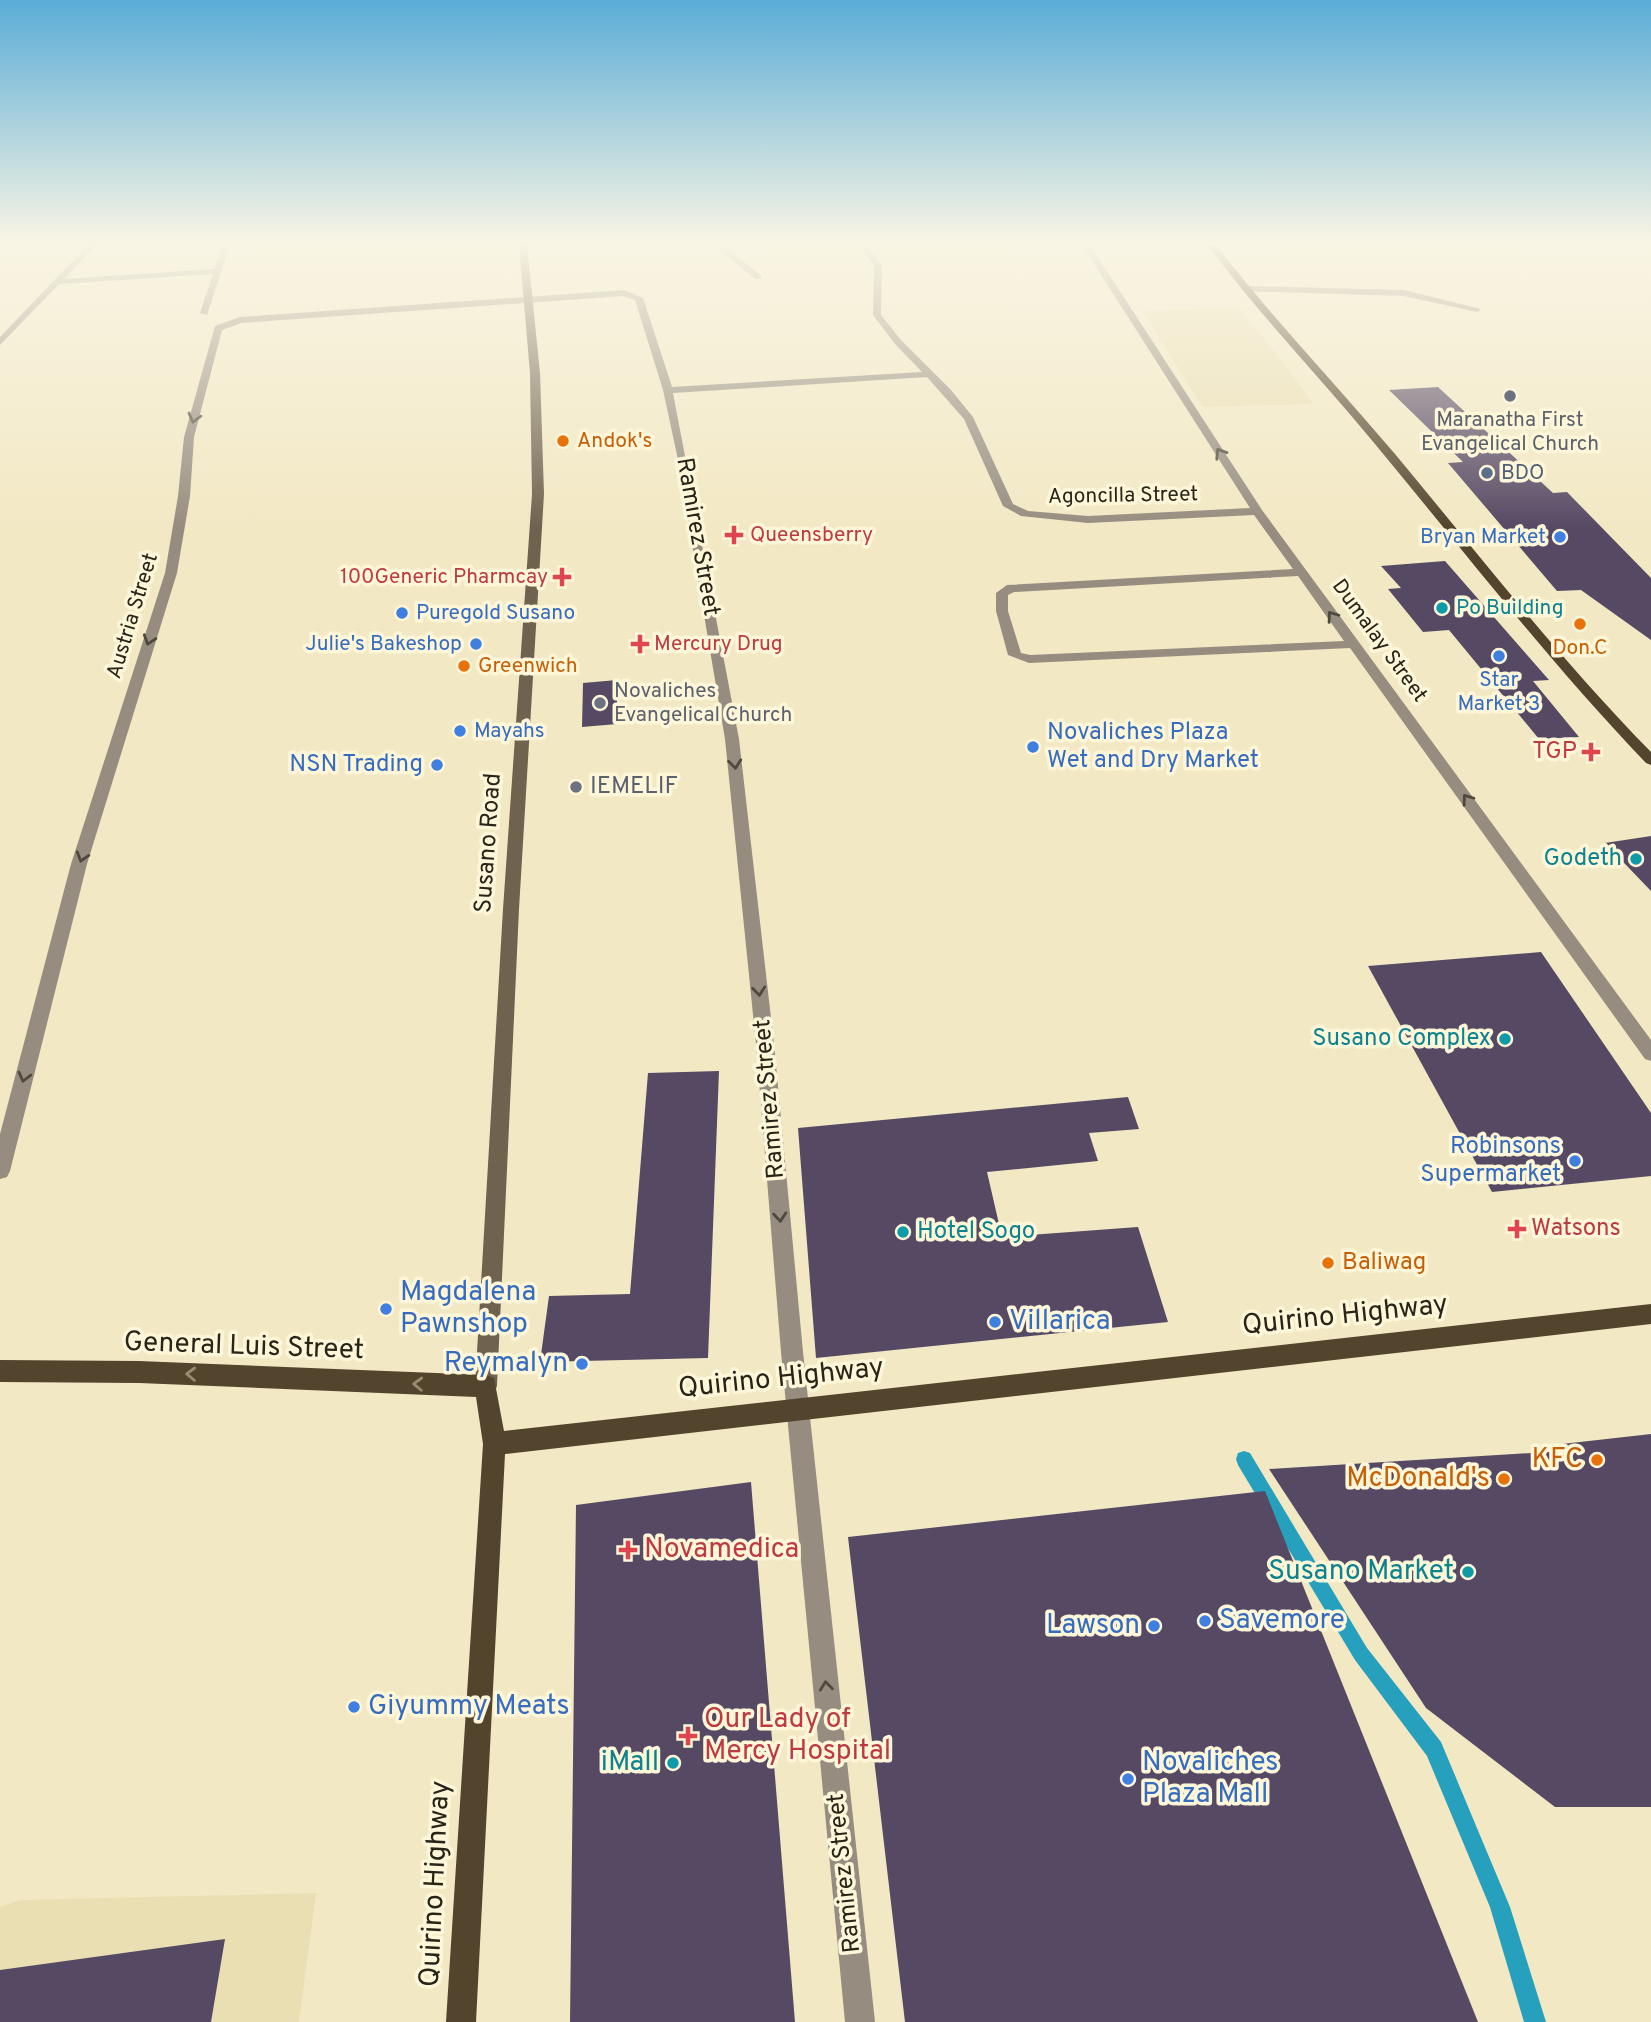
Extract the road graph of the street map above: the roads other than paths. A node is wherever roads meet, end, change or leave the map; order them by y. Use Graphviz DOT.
graph roads {
  1 [pos="215,339"];
  2 [pos="531,339"];
  3 [pos="652,339"];
  4 [pos="898,339"];
  5 [pos="1147,339"];
  6 [pos="1291,339"];
  7 [pos="929,374"];
  8 [pos="668,390"];
  9 [pos="1257,511"];
  10 [pos="1301,572"];
  11 [pos="1353,644"];
  12 [pos="1651,760"];
  13 [pos="1651,1054"];
  14 [pos="0,1171"];
  15 [pos="1651,1314"];
  16 [pos="0,1371"];
  17 [pos="486,1386"];
  18 [pos="799,1410"];
  19 [pos="494,1444"];
  20 [pos="461,2022"];
  21 [pos="860,2022"];
  1 -- 14 [label="street, Austria Street, one-way"];
  2 -- 17 [label="main road, Susano Road"];
  3 -- 8 [label="street, Ramirez Street"];
  4 -- 7 [label="street, Agoncilla Street"];
  9 -- 5 [label="street, Dumalay Street, one-way"];
  6 -- 12 [label="main road"];
  7 -- 8 [label="street"];
  7 -- 9 [label="street, Agoncilla Street"];
  8 -- 18 [label="street, Ramirez Street, one-way"];
  9 -- 10 [label="street, Dumalay Street"];
  11 -- 10 [label="street, Dumalay Street, one-way"];
  10 -- 11 [label="street"];
  13 -- 11 [label="street, Dumalay Street, one-way"];
  15 -- 18 [label="main road, Quirino Highway"];
  17 -- 16 [label="main road, General Luis Street, one-way"];
  17 -- 19 [label="main road, Susano Road"];
  18 -- 19 [label="main road, Quirino Highway"];
  21 -- 18 [label="street, Ramirez Street, one-way"];
  19 -- 20 [label="main road, Quirino Highway"];
}
